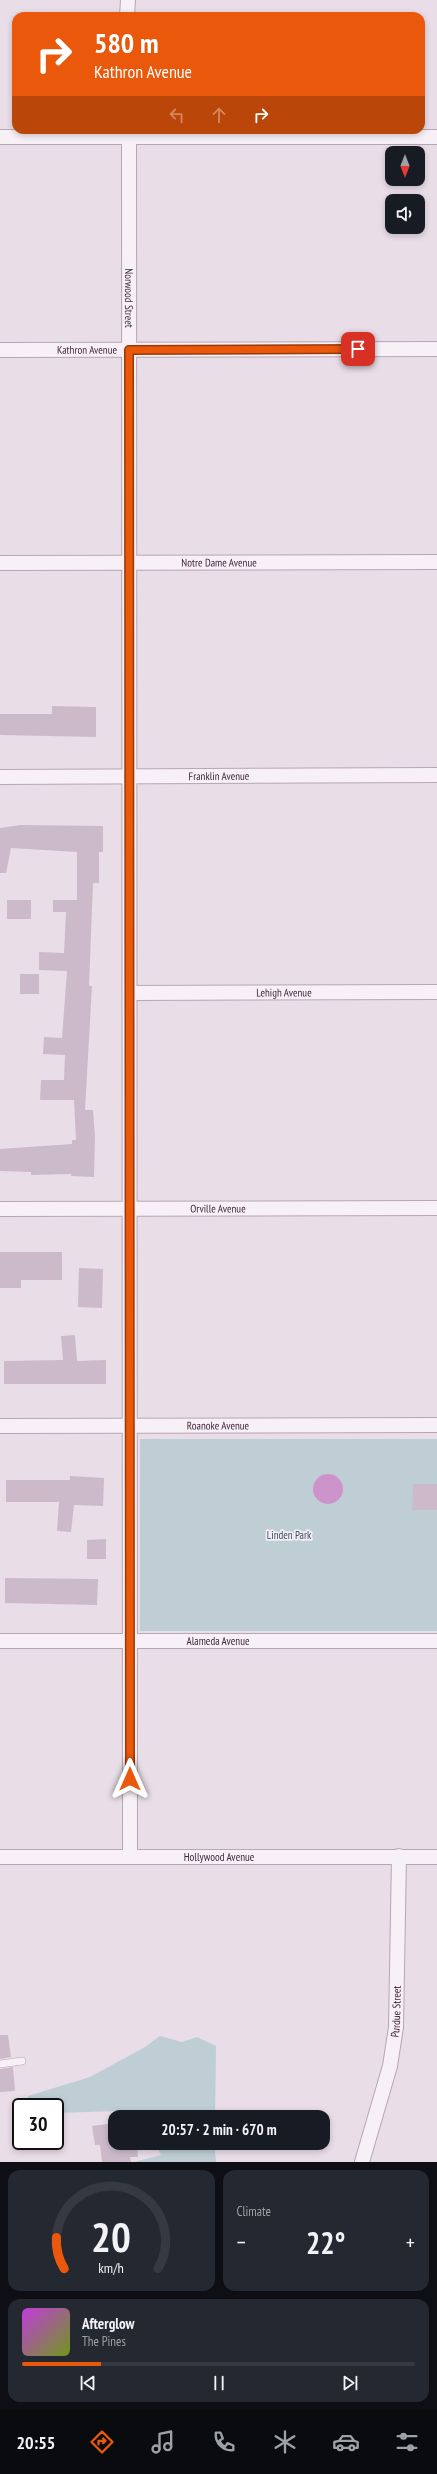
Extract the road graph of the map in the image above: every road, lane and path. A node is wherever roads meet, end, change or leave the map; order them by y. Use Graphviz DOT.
graph roads {
  1 [pos="128,0"];
  2 [pos="128,12"];
  3 [pos="129,134"];
  4 [pos="437,137"];
  5 [pos="0,138"];
  6 [pos="437,349"];
  7 [pos="0,350"];
  8 [pos="129,350"];
  9 [pos="129,562"];
  10 [pos="437,562"];
  11 [pos="0,563"];
  12 [pos="437,775"];
  13 [pos="129,776"];
  14 [pos="0,777"];
  15 [pos="437,992"];
  16 [pos="130,993"];
  17 [pos="130,1208"];
  18 [pos="437,1208"];
  19 [pos="0,1209"];
  20 [pos="437,1425"];
  21 [pos="0,1426"];
  22 [pos="131,1426"];
  23 [pos="129,1640"];
  24 [pos="0,1641"];
  25 [pos="437,1641"];
  26 [pos="399,1856"];
  27 [pos="0,1857"];
  28 [pos="130,1857"];
  29 [pos="437,1857"];
  30 [pos="22,2061"];
  31 [pos="0,2064"];
  32 [pos="362,2162"];
  1 -- 2 [label="street"];
  3 -- 4 [label="street"];
  3 -- 5 [label="street"];
  3 -- 8 [label="street, Norwood Street"];
  6 -- 8 [label="street, Kathron Avenue"];
  7 -- 8 [label="street, Kathron Avenue"];
  8 -- 9 [label="street, Norwood Street"];
  9 -- 10 [label="street, Notre Dame Avenue"];
  9 -- 11 [label="street, Notre Dame Avenue"];
  9 -- 13 [label="street, Norwood Street"];
  12 -- 13 [label="street, Franklin Avenue"];
  13 -- 14 [label="street, Franklin Avenue"];
  13 -- 16 [label="street, Norwood Street"];
  15 -- 16 [label="street, Lehigh Avenue"];
  16 -- 17 [label="street, Norwood Street"];
  17 -- 18 [label="street, Orville Avenue"];
  17 -- 19 [label="street, Orville Avenue"];
  17 -- 22 [label="street, Norwood Street"];
  20 -- 22 [label="street, Roanoke Avenue"];
  21 -- 22 [label="street, Roanoke Avenue"];
  22 -- 23 [label="street, Norwood Street"];
  23 -- 24 [label="street, Alameda Avenue"];
  23 -- 25 [label="street, Alameda Avenue"];
  23 -- 28 [label="street, Norwood Street"];
  26 -- 28 [label="street, Hollywood Avenue"];
  26 -- 29 [label="street, Hollywood Avenue"];
  26 -- 32 [label="street, Purdue Street"];
  27 -- 28 [label="street, Hollywood Avenue"];
  30 -- 31 [label="lane"];
}
